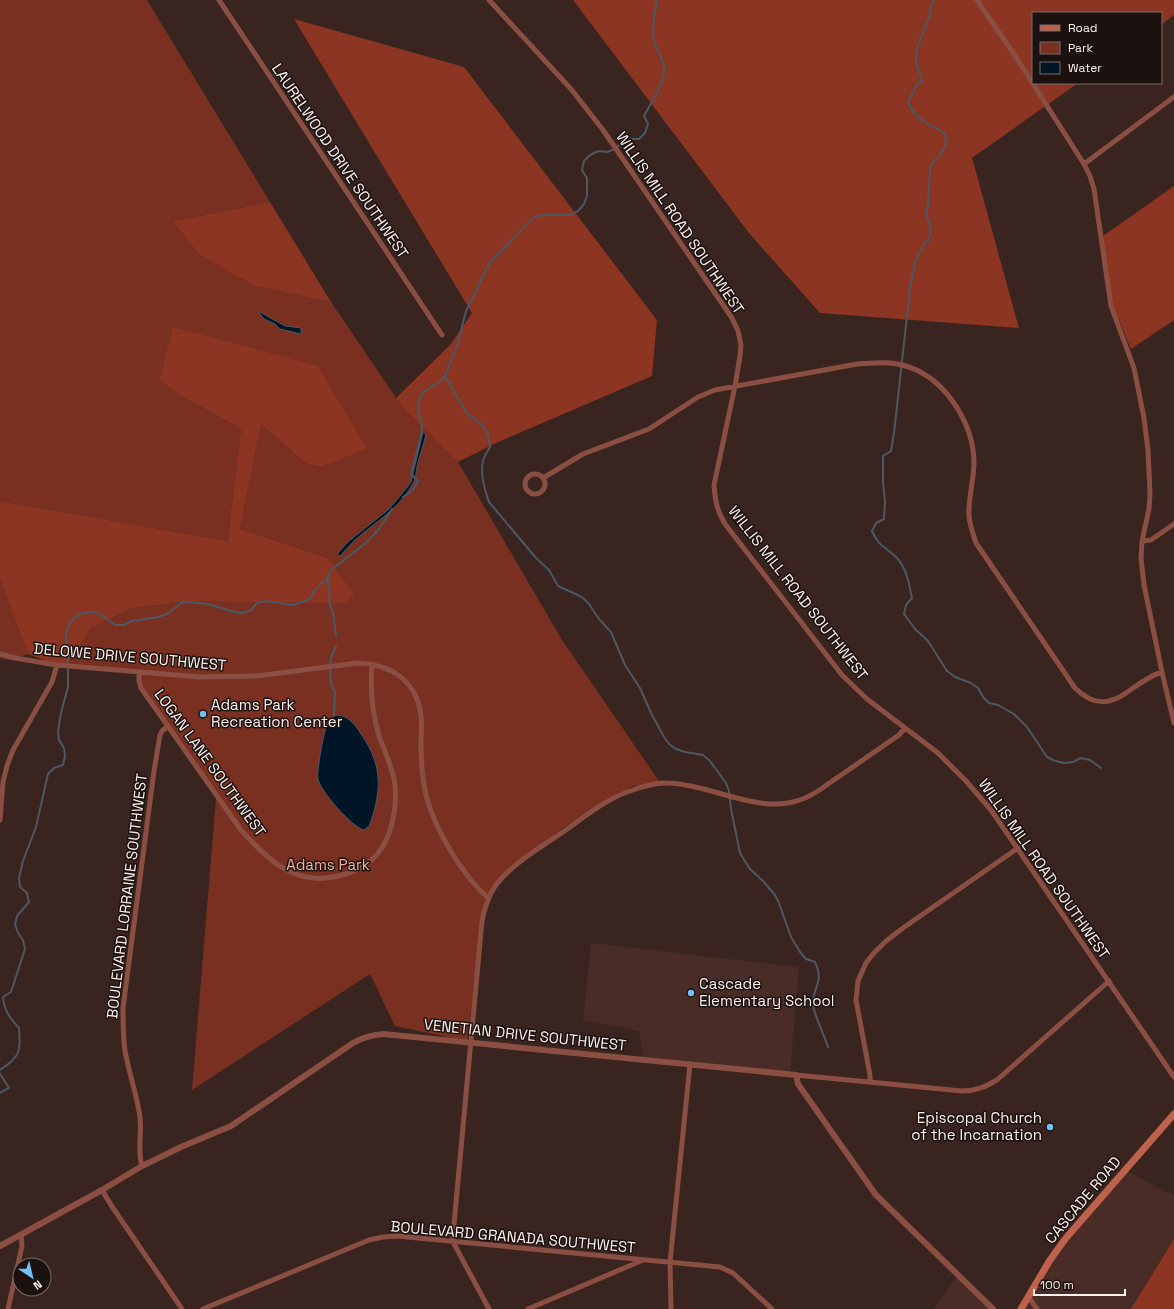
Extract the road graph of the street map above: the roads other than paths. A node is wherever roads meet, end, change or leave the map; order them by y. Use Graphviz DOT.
graph roads {
  1 [pos="219,0"];
  2 [pos="489,0"];
  3 [pos="977,0"];
  4 [pos="1032,82"];
  5 [pos="1033,84"];
  6 [pos="1174,97"];
  7 [pos="1084,164"];
  8 [pos="442,335"];
  9 [pos="735,386"];
  10 [pos="543,478"];
  11 [pos="1174,524"];
  12 [pos="1142,541"];
  13 [pos="0,654"];
  14 [pos="372,664"];
  15 [pos="57,665"];
  16 [pos="139,672"];
  17 [pos="1162,672"];
  18 [pos="1174,723"];
  19 [pos="168,726"];
  20 [pos="905,728"];
  21 [pos="0,765"];
  22 [pos="7,766"];
  23 [pos="0,820"];
  24 [pos="1018,848"];
  25 [pos="488,898"];
  26 [pos="1109,981"];
  27 [pos="470,1043"];
  28 [pos="690,1064"];
  29 [pos="796,1075"];
  30 [pos="1174,1077"];
  31 [pos="870,1082"];
  32 [pos="1174,1114"];
  33 [pos="142,1166"];
  34 [pos="102,1190"];
  35 [pos="21,1234"];
  36 [pos="453,1242"];
  37 [pos="0,1246"];
  38 [pos="644,1260"];
  39 [pos="670,1262"];
  40 [pos="1028,1296"];
  41 [pos="8,1309"];
  42 [pos="182,1309"];
  43 [pos="203,1309"];
  44 [pos="489,1309"];
  45 [pos="528,1309"];
  46 [pos="671,1309"];
  47 [pos="772,1309"];
  48 [pos="993,1309"];
  49 [pos="1021,1309"];
  50 [pos="1037,1309"];
  1 -- 8 [label="street, LAURELWOOD DRIVE SOUTHWEST"];
  2 -- 9 [label="street, WILLIS MILL ROAD SOUTHWEST"];
  3 -- 4 [label="street"];
  5 -- 7 [label="street"];
  6 -- 7 [label="street"];
  7 -- 12 [label="street"];
  9 -- 10 [label="street"];
  9 -- 17 [label="street"];
  9 -- 20 [label="street, WILLIS MILL ROAD SOUTHWEST"];
  10 -- 10 [label="street"];
  11 -- 12 [label="street"];
  12 -- 17 [label="street"];
  13 -- 15 [label="street, DELOWE DRIVE SOUTHWEST"];
  14 -- 16 [label="street, DELOWE DRIVE SOUTHWEST"];
  14 -- 19 [label="street, LOGAN LANE SOUTHWEST"];
  14 -- 25 [label="street, DELOWE DRIVE SOUTHWEST"];
  15 -- 16 [label="street, DELOWE DRIVE SOUTHWEST"];
  15 -- 22 [label="street"];
  16 -- 19 [label="street, LOGAN LANE SOUTHWEST"];
  17 -- 18 [label="street"];
  19 -- 33 [label="street, BOULEVARD LORRAINE SOUTHWEST"];
  20 -- 24 [label="street, WILLIS MILL ROAD SOUTHWEST"];
  20 -- 25 [label="street"];
  21 -- 22 [label="street"];
  22 -- 23 [label="street"];
  24 -- 26 [label="street, WILLIS MILL ROAD SOUTHWEST"];
  24 -- 31 [label="street"];
  25 -- 27 [label="street"];
  26 -- 30 [label="street, WILLIS MILL ROAD SOUTHWEST"];
  26 -- 31 [label="street"];
  27 -- 28 [label="street, VENETIAN DRIVE SOUTHWEST"];
  27 -- 33 [label="street, VENETIAN DRIVE SOUTHWEST"];
  27 -- 36 [label="street"];
  28 -- 29 [label="street, VENETIAN DRIVE SOUTHWEST"];
  28 -- 39 [label="street"];
  29 -- 31 [label="street"];
  29 -- 48 [label="street"];
  32 -- 40 [label="main road, CASCADE ROAD"];
  33 -- 34 [label="street, VENETIAN DRIVE SOUTHWEST"];
  34 -- 35 [label="street, VENETIAN DRIVE SOUTHWEST"];
  34 -- 42 [label="street"];
  35 -- 37 [label="street, VENETIAN DRIVE SOUTHWEST"];
  35 -- 41 [label="street"];
  36 -- 38 [label="street, BOULEVARD GRANADA SOUTHWEST"];
  36 -- 43 [label="street, BOULEVARD GRANADA SOUTHWEST"];
  36 -- 44 [label="street"];
  38 -- 39 [label="street, BOULEVARD GRANADA SOUTHWEST"];
  38 -- 45 [label="street"];
  39 -- 46 [label="street"];
  39 -- 47 [label="street, BOULEVARD GRANADA SOUTHWEST"];
  40 -- 49 [label="main road, CASCADE ROAD"];
  40 -- 50 [label="street"];
}
